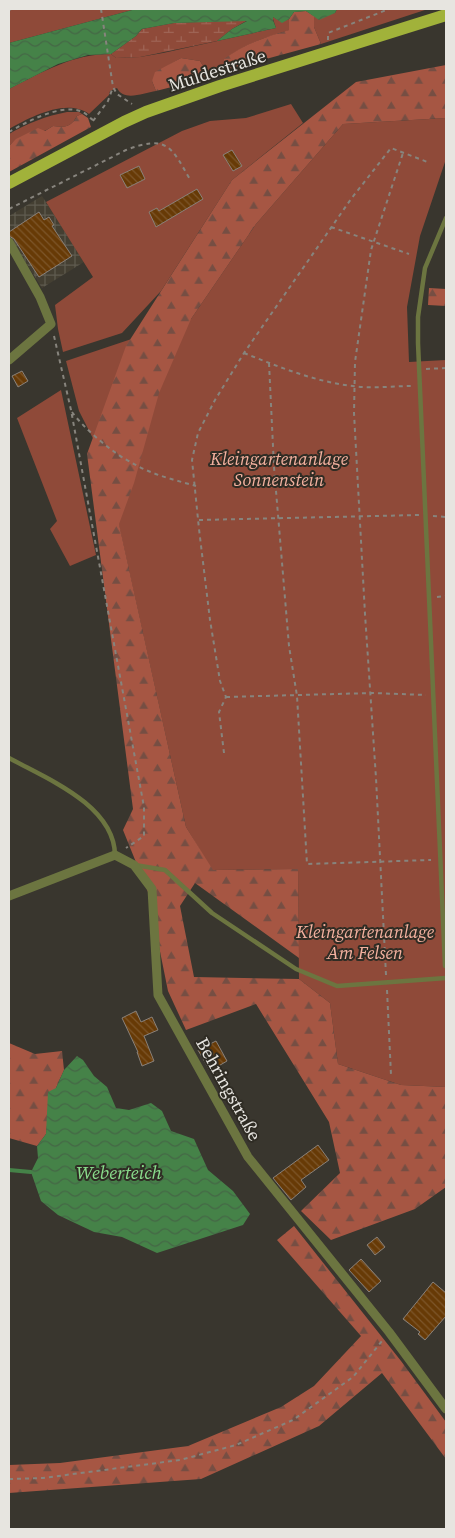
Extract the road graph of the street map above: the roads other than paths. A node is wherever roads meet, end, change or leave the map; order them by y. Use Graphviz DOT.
graph roads {
  1 [pos="446,15"];
  2 [pos="9,183"];
  3 [pos="446,218"];
  4 [pos="9,242"];
  5 [pos="9,360"];
  6 [pos="9,758"];
  7 [pos="115,855"];
  8 [pos="134,865"];
  9 [pos="9,896"];
  10 [pos="445,966"];
  11 [pos="446,978"];
  12 [pos="446,1409"];
  1 -- 2 [label="main road, Muldestraße"];
  3 -- 10 [label="lane"];
  4 -- 5 [label="street"];
  6 -- 7 [label="lane"];
  7 -- 8 [label="street, Behringstraße"];
  7 -- 9 [label="street"];
  8 -- 11 [label="lane"];
  8 -- 12 [label="street, Behringstraße"];
}
